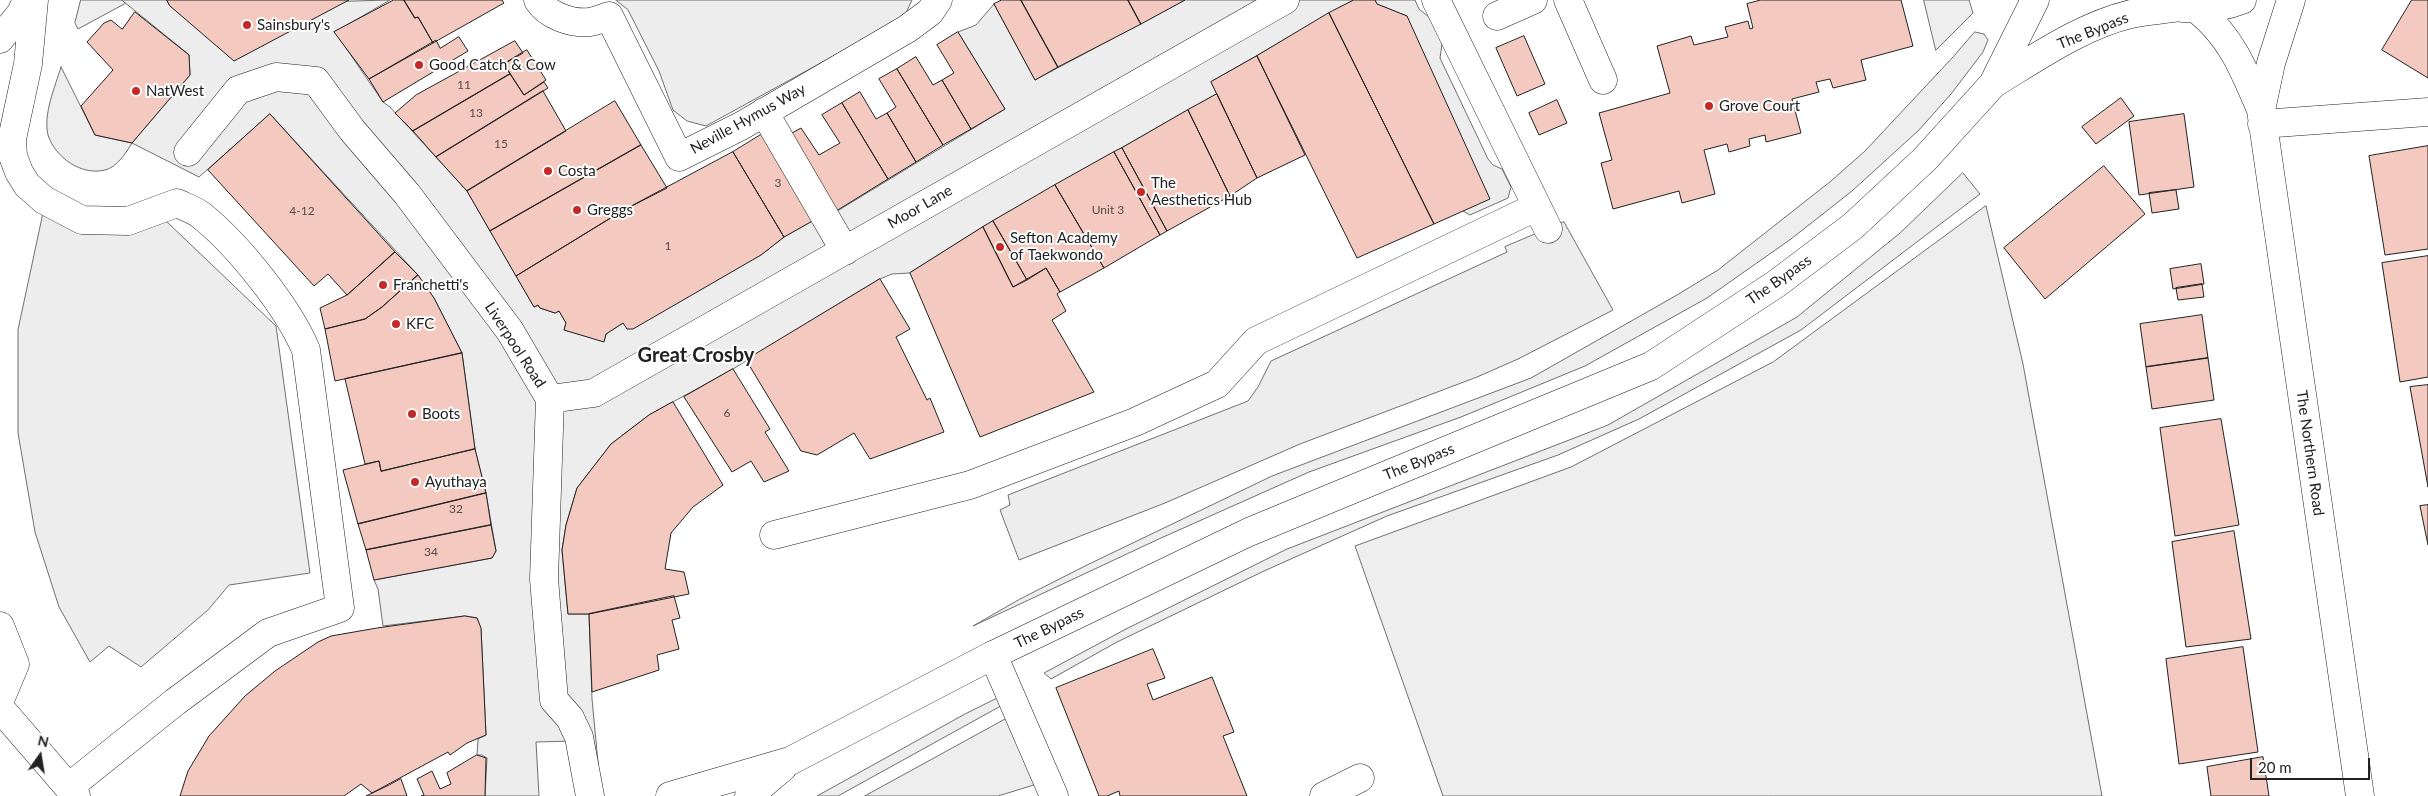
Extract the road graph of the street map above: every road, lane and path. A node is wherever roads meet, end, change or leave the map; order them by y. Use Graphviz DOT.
graph roads {
  1 [pos="538,0"];
  2 [pos="938,0"];
  3 [pos="1285,0"];
  4 [pos="1436,0"];
  5 [pos="1533,0"];
  6 [pos="1568,0"];
  7 [pos="2035,0"];
  8 [pos="2142,0"];
  9 [pos="2242,0"];
  10 [pos="2291,0"];
  11 [pos="27,4"];
  12 [pos="2186,9"];
  13 [pos="1497,16"];
  14 [pos="0,39"];
  15 [pos="0,52"];
  16 [pos="1603,80"];
  17 [pos="1993,84"];
  18 [pos="764,112"];
  19 [pos="2428,112"];
  20 [pos="2262,117"];
  21 [pos="6,149"];
  22 [pos="188,152"];
  23 [pos="845,251"];
  24 [pos="550,398"];
  25 [pos="774,535"];
  26 [pos="0,626"];
  27 [pos="993,655"];
  28 [pos="0,700"];
  29 [pos="0,708"];
  30 [pos="790,761"];
  31 [pos="1360,778"];
  32 [pos="73,791"];
  33 [pos="590,796"];
  34 [pos="670,796"];
  35 [pos="749,796"];
  36 [pos="1054,796"];
  37 [pos="1324,796"];
  38 [pos="2360,796"];
  1 -- 18 [label="main road, Neville Hymus Way"];
  2 -- 18 [label="main road, Neville Hymus Way"];
  3 -- 23 [label="main road, Moor Lane"];
  4 -- 25 [label="main road"];
  5 -- 13 [label="main road"];
  6 -- 16 [label="main road"];
  7 -- 17 [label="main road, The Bypass"];
  8 -- 12 [label="main road"];
  9 -- 12 [label="main road, The Bypass"];
  10 -- 20 [label="main road, The Northern Road"];
  11 -- 14 [label="main road"];
  11 -- 15 [label="main road"];
  11 -- 21 [label="main road"];
  12 -- 17 [label="main road, The Bypass"];
  12 -- 20 [label="main road, The Northern Road"];
  17 -- 27 [label="main road, The Bypass"];
  18 -- 23 [label="main road"];
  19 -- 20 [label="main road"];
  20 -- 38 [label="main road, The Northern Road"];
  21 -- 32 [label="main road"];
  22 -- 24 [label="main road, Liverpool Road"];
  23 -- 24 [label="main road, Moor Lane"];
  24 -- 33 [label="main road, Liverpool Road"];
  26 -- 28 [label="main road"];
  27 -- 30 [label="main road, The Bypass"];
  27 -- 36 [label="main road"];
  29 -- 32 [label="main road"];
  30 -- 34 [label="main road, The Bypass"];
  30 -- 35 [label="main road, The Bypass"];
  31 -- 37 [label="main road"];
}
